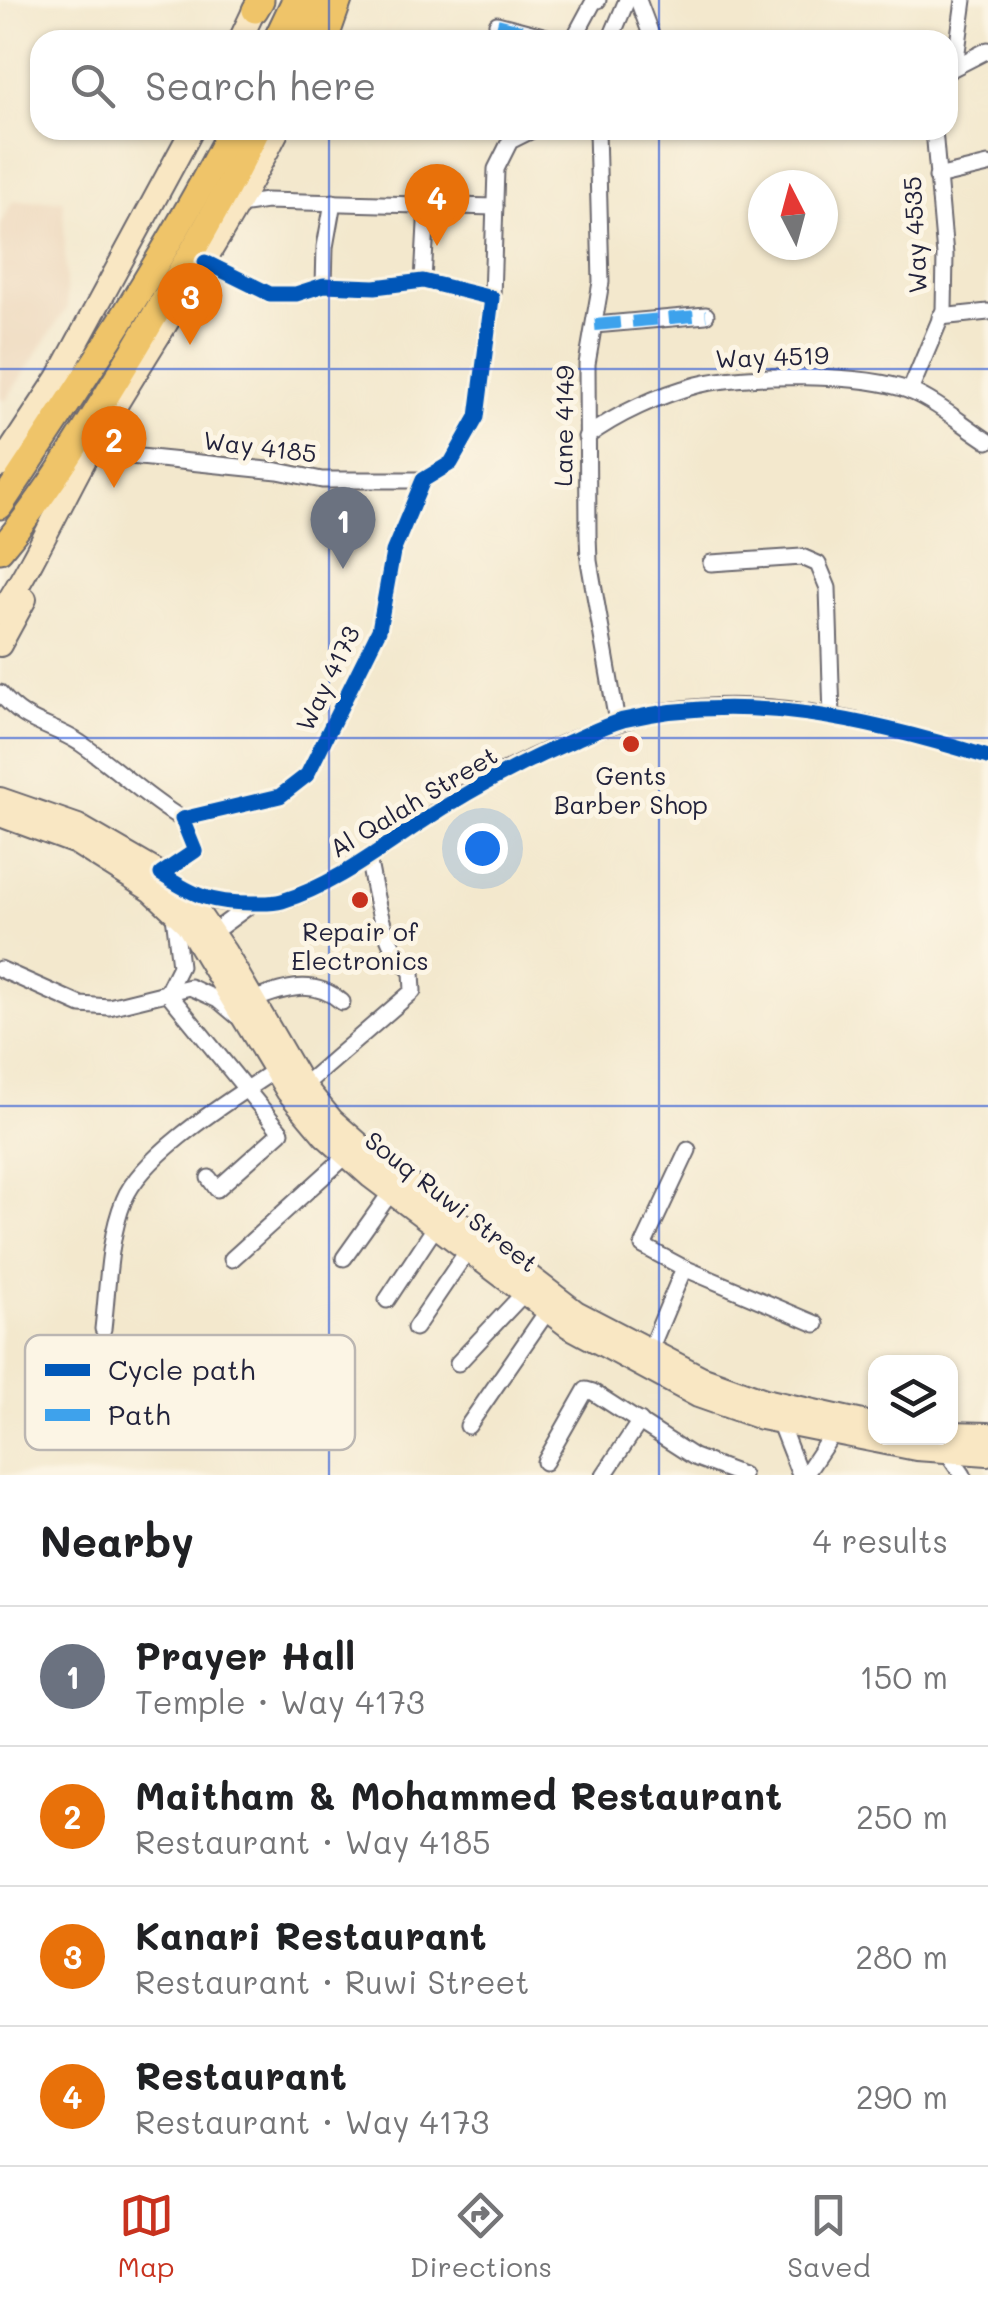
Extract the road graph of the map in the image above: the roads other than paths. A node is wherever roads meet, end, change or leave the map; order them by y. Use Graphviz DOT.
graph roads {
  1 [pos="295,0"];
  2 [pos="319,0"];
  3 [pos="338,0"];
  4 [pos="347,0"];
  5 [pos="598,0"];
  6 [pos="627,0"];
  7 [pos="638,0"];
  8 [pos="964,0"];
  9 [pos="259,4"];
  10 [pos="497,24"];
  11 [pos="245,30"];
  12 [pos="281,30"];
  13 [pos="305,30"];
  14 [pos="328,30"];
  15 [pos="330,30"];
  16 [pos="520,30"];
  17 [pos="579,30"];
  18 [pos="614,30"];
  19 [pos="648,30"];
  20 [pos="958,31"];
  21 [pos="988,50"];
  22 [pos="958,65"];
  23 [pos="187,140"];
  24 [pos="225,140"];
  25 [pos="251,140"];
  26 [pos="273,140"];
  27 [pos="512,140"];
  28 [pos="597,140"];
  29 [pos="935,140"];
  30 [pos="988,165"];
  31 [pos="937,177"];
  32 [pos="332,202"];
  33 [pos="240,205"];
  34 [pos="428,205"];
  35 [pos="494,207"];
  36 [pos="205,262"];
  37 [pos="423,282"];
  38 [pos="324,285"];
  39 [pos="492,298"];
  40 [pos="988,312"];
  41 [pos="706,315"];
  42 [pos="940,318"];
  43 [pos="595,325"];
  44 [pos="910,391"];
  45 [pos="586,437"];
  46 [pos="988,440"];
  47 [pos="91,452"];
  48 [pos="0,466"];
  49 [pos="423,480"];
  50 [pos="0,506"];
  51 [pos="60,512"];
  52 [pos="0,550"];
  53 [pos="711,562"];
  54 [pos="0,614"];
  55 [pos="0,644"];
  56 [pos="0,694"];
  57 [pos="832,717"];
  58 [pos="617,722"];
  59 [pos="988,757"];
  60 [pos="0,799"];
  61 [pos="0,815"];
  62 [pos="182,819"];
  63 [pos="368,858"];
  64 [pos="160,874"];
  65 [pos="254,903"];
  66 [pos="172,910"];
  67 [pos="212,933"];
  68 [pos="0,969"];
  69 [pos="166,992"];
  70 [pos="253,1000"];
  71 [pos="342,1002"];
  72 [pos="247,1024"];
  73 [pos="275,1070"];
  74 [pos="304,1086"];
  75 [pos="246,1090"];
  76 [pos="688,1150"];
  77 [pos="347,1155"];
  78 [pos="209,1178"];
  79 [pos="391,1192"];
  80 [pos="436,1226"];
  81 [pos="468,1250"];
  82 [pos="344,1258"];
  83 [pos="232,1259"];
  84 [pos="684,1268"];
  85 [pos="524,1293"];
  86 [pos="387,1300"];
  87 [pos="548,1310"];
  88 [pos="816,1324"];
  89 [pos="415,1328"];
  90 [pos="103,1329"];
  91 [pos="648,1352"];
  92 [pos="458,1363"];
  93 [pos="640,1421"];
  94 [pos="868,1422"];
  95 [pos="780,1424"];
  96 [pos="468,1426"];
  97 [pos="833,1433"];
  98 [pos="988,1434"];
  99 [pos="868,1440"];
  100 [pos="958,1440"];
  101 [pos="895,1445"];
  102 [pos="935,1445"];
  103 [pos="950,1445"];
  104 [pos="958,1445"];
  105 [pos="988,1454"];
  106 [pos="545,1462"];
  107 [pos="604,1475"];
  108 [pos="742,1475"];
  109 [pos="802,1475"];
  110 [pos="964,1475"];
  1 -- 12 [label="main road"];
  2 -- 13 [label="main road"];
  3 -- 14 [label="main road"];
  4 -- 15 [label="main road"];
  5 -- 17 [label="street"];
  6 -- 18 [label="street"];
  7 -- 19 [label="street"];
  8 -- 20 [label="street"];
  9 -- 11 [label="main road"];
  10 -- 16 [label="street"];
  21 -- 22 [label="street"];
  23 -- 48 [label="main road"];
  24 -- 50 [label="main road"];
  25 -- 52 [label="main road"];
  26 -- 33 [label="main road"];
  27 -- 35 [label="street, Way 4173"];
  28 -- 43 [label="street, Lane 4149"];
  29 -- 31 [label="street, Way 4535"];
  30 -- 31 [label="street"];
  31 -- 42 [label="street, Way 4535"];
  32 -- 33 [label="street"];
  32 -- 34 [label="street"];
  32 -- 38 [label="street"];
  33 -- 36 [label="main road"];
  34 -- 35 [label="street"];
  34 -- 37 [label="street"];
  35 -- 39 [label="street, Way 4173"];
  36 -- 38 [label="street"];
  36 -- 47 [label="main road"];
  37 -- 38 [label="street"];
  37 -- 39 [label="street"];
  39 -- 49 [label="street, Way 4173"];
  40 -- 42 [label="street"];
  41 -- 43 [label="street"];
  42 -- 44 [label="street, Way 4535"];
  43 -- 45 [label="street, Lane 4149"];
  44 -- 45 [label="street, Way 4519"];
  44 -- 46 [label="street"];
  45 -- 58 [label="street, Lane 4149"];
  47 -- 49 [label="street, Way 4185"];
  47 -- 51 [label="main road"];
  49 -- 62 [label="street, Way 4173"];
  51 -- 54 [label="main road"];
  51 -- 55 [label="main road"];
  53 -- 57 [label="street"];
  56 -- 62 [label="street"];
  57 -- 58 [label="street, Al Qalah Street"];
  57 -- 59 [label="street, Al Qalah Street"];
  58 -- 63 [label="street, Al Qalah Street"];
  60 -- 64 [label="main road, Souq Ruwi Street"];
  61 -- 66 [label="main road, Souq Ruwi Street"];
  62 -- 64 [label="street"];
  63 -- 65 [label="street, Al Qalah Street"];
  63 -- 74 [label="street"];
  64 -- 65 [label="street, Al Qalah Street"];
  64 -- 67 [label="main road, Souq Ruwi Street"];
  65 -- 67 [label="street"];
  66 -- 69 [label="street"];
  66 -- 72 [label="main road, Souq Ruwi Street"];
  67 -- 70 [label="main road, Souq Ruwi Street"];
  68 -- 69 [label="street"];
  69 -- 72 [label="street"];
  69 -- 75 [label="street"];
  70 -- 71 [label="street"];
  70 -- 74 [label="main road, Souq Ruwi Street"];
  72 -- 73 [label="main road, Souq Ruwi Street"];
  73 -- 75 [label="street"];
  73 -- 77 [label="main road, Souq Ruwi Street"];
  74 -- 91 [label="main road, Souq Ruwi Street"];
  75 -- 78 [label="street"];
  75 -- 90 [label="street"];
  76 -- 84 [label="street"];
  77 -- 79 [label="main road, Souq Ruwi Street"];
  77 -- 83 [label="street"];
  79 -- 80 [label="main road, Souq Ruwi Street"];
  79 -- 82 [label="street"];
  80 -- 81 [label="main road, Souq Ruwi Street"];
  80 -- 86 [label="street"];
  81 -- 85 [label="main road, Souq Ruwi Street"];
  81 -- 89 [label="street"];
  84 -- 88 [label="street"];
  84 -- 91 [label="street"];
  85 -- 87 [label="main road, Souq Ruwi Street"];
  85 -- 92 [label="street"];
  87 -- 95 [label="main road, Souq Ruwi Street"];
  87 -- 96 [label="street"];
  91 -- 94 [label="main road, Souq Ruwi Street"];
  93 -- 106 [label="street"];
  93 -- 107 [label="street"];
  93 -- 108 [label="street"];
  95 -- 97 [label="main road, Souq Ruwi Street"];
  95 -- 109 [label="street"];
  97 -- 99 [label="main road, Souq Ruwi Street"];
  97 -- 109 [label="street"];
  98 -- 100 [label="main road, Souq Ruwi Street"];
  101 -- 102 [label="main road, Souq Ruwi Street"];
  103 -- 110 [label="street"];
  104 -- 105 [label="main road, Souq Ruwi Street"];
}
